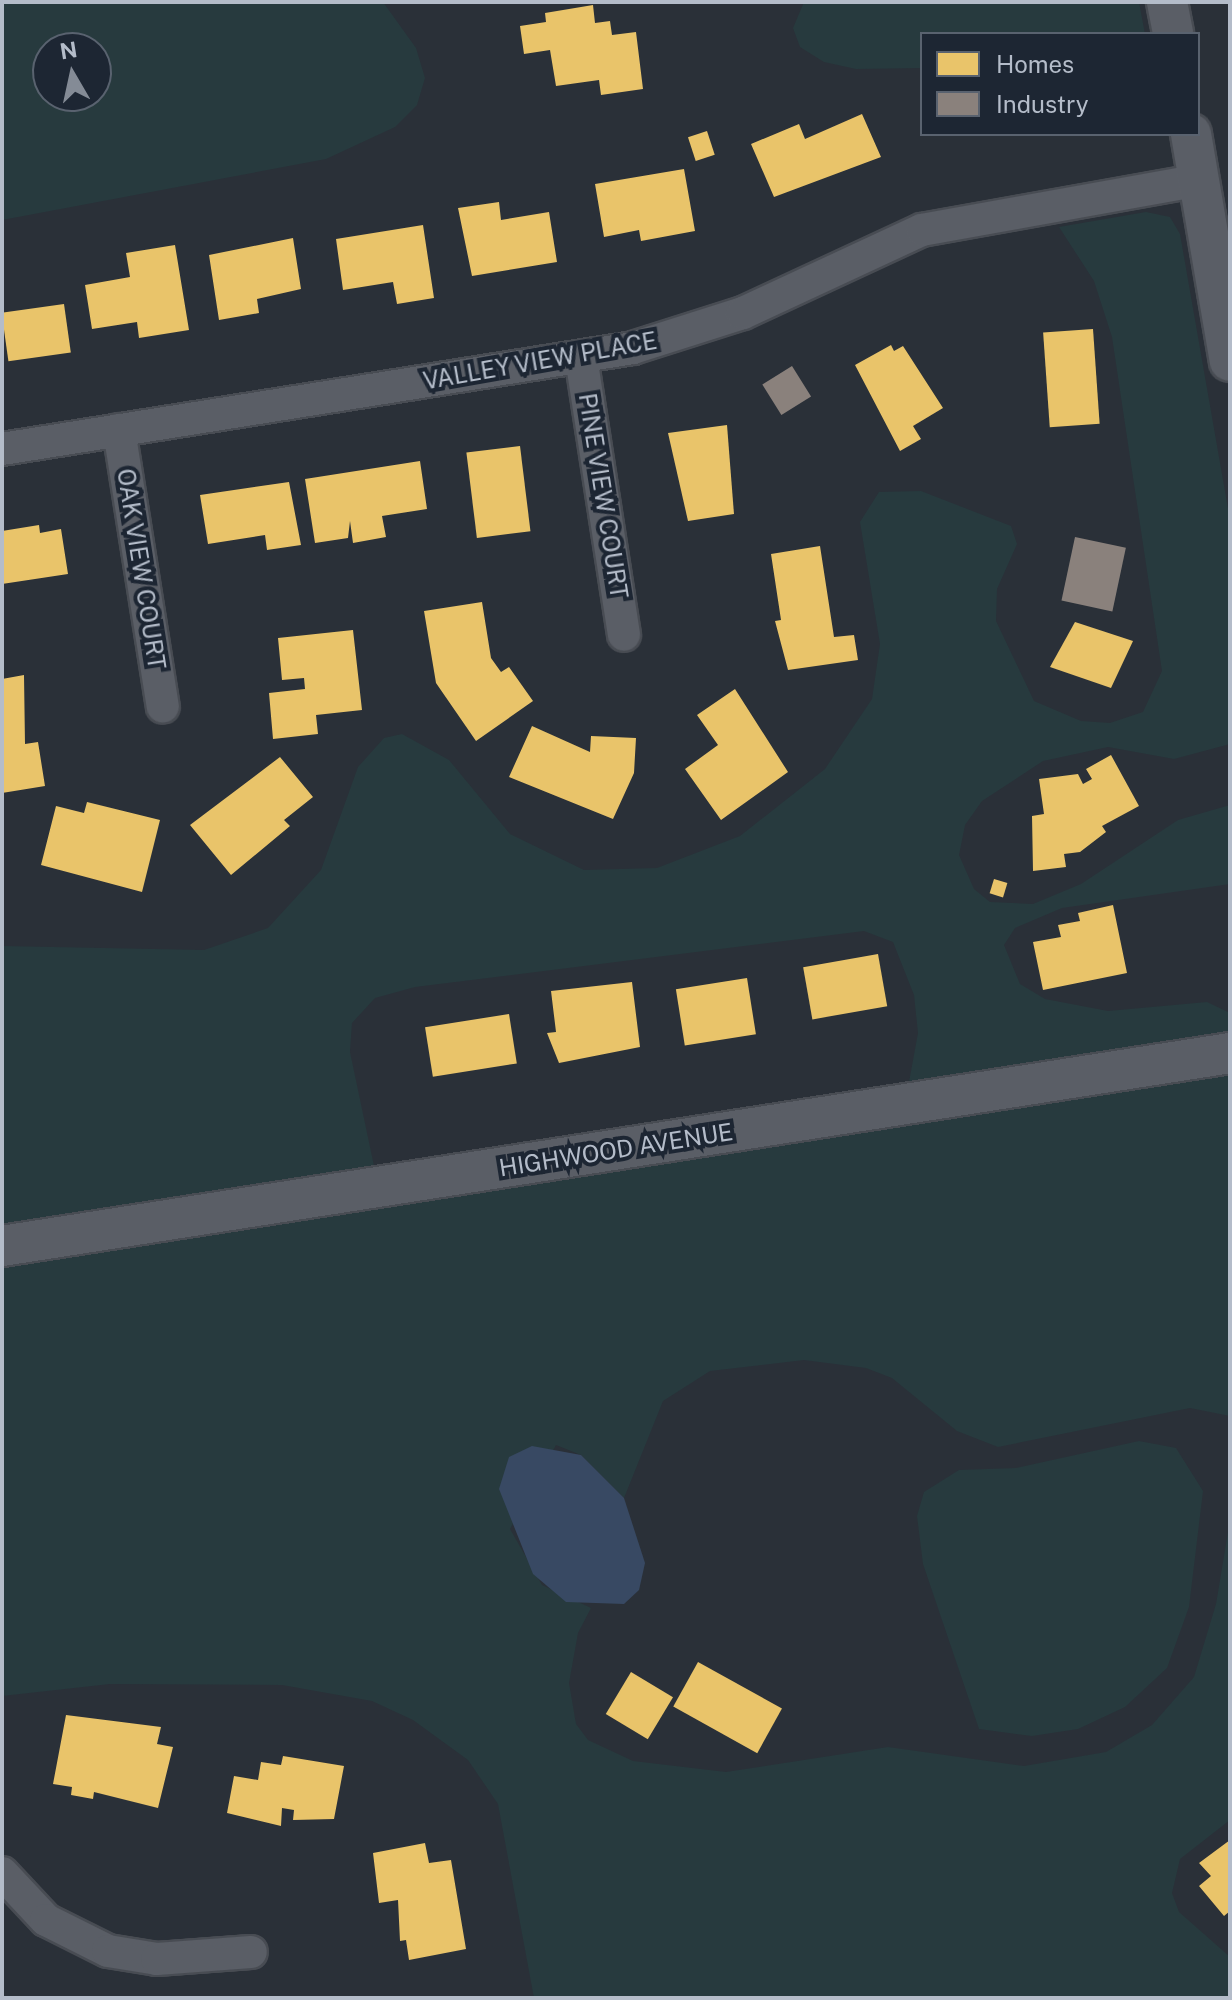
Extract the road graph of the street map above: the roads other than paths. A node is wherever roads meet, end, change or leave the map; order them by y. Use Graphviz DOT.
graph roads {
  1 [pos="1167,2"];
  2 [pos="1173,32"];
  3 [pos="1191,136"];
  4 [pos="1199,180"];
  5 [pos="1222,268"];
  6 [pos="581,357"];
  7 [pos="1230,361"];
  8 [pos="119,430"];
  9 [pos="2,449"];
  10 [pos="624,635"];
  11 [pos="163,707"];
  12 [pos="1230,1053"];
  13 [pos="2,1246"];
  14 [pos="2,1873"];
  15 [pos="251,1952"];
  1 -- 2 [label="street"];
  3 -- 4 [label="street"];
  4 -- 5 [label="street"];
  4 -- 6 [label="street, VALLEY VIEW PLACE"];
  5 -- 7 [label="street"];
  6 -- 8 [label="street, VALLEY VIEW PLACE"];
  6 -- 10 [label="street, PINE VIEW COURT"];
  8 -- 9 [label="street, VALLEY VIEW PLACE"];
  8 -- 11 [label="street, OAK VIEW COURT"];
  12 -- 13 [label="street, HIGHWOOD AVENUE"];
  14 -- 15 [label="street"];
}
